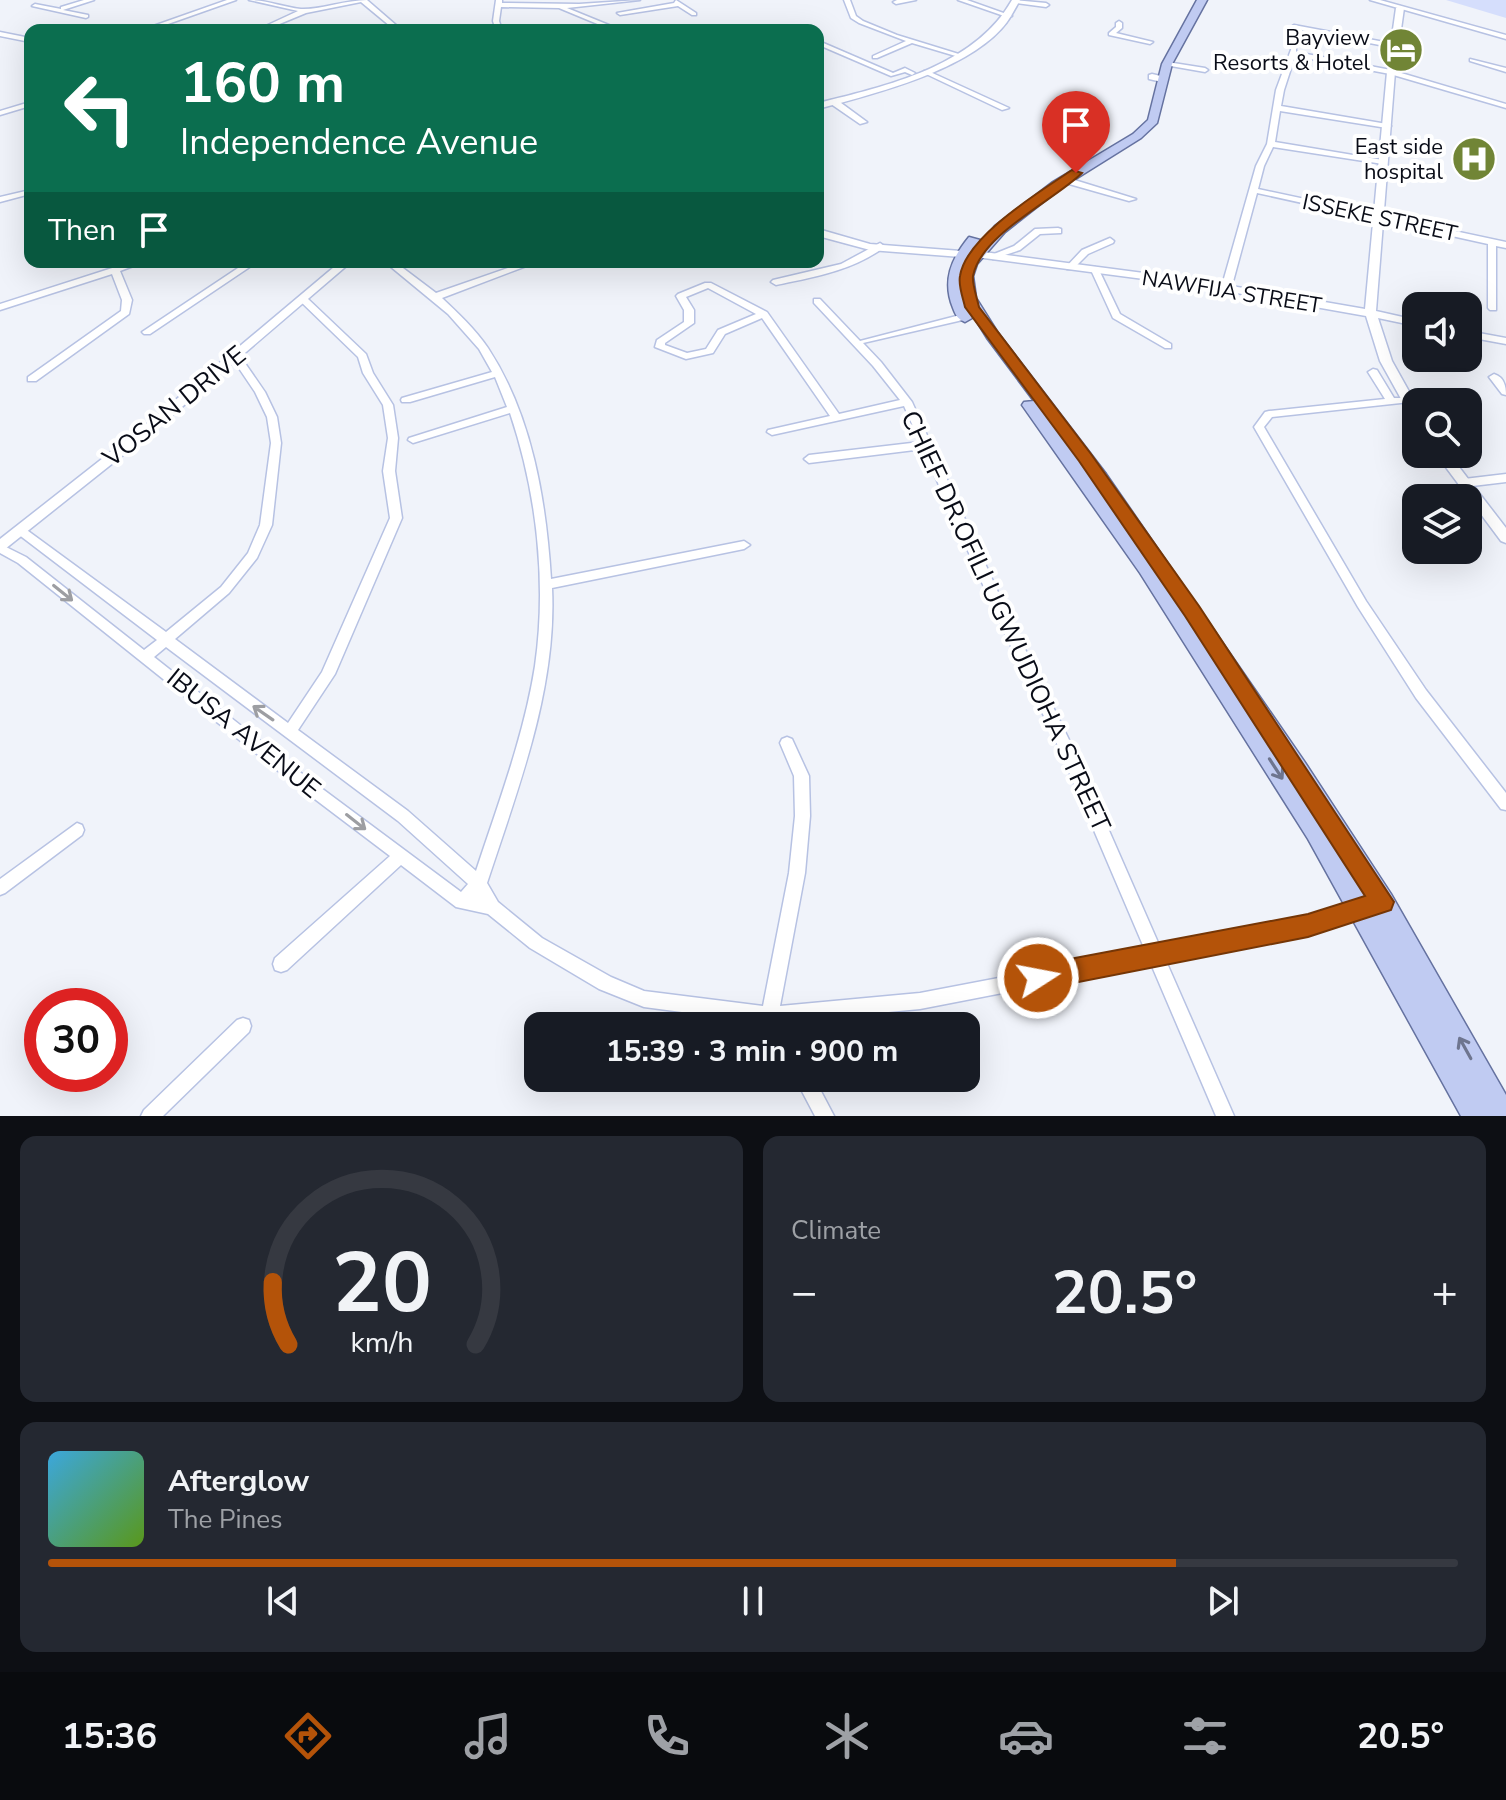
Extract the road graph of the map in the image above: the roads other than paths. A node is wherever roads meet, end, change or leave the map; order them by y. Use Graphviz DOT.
graph roads {
  1 [pos="91,0"];
  2 [pos="233,0"];
  3 [pos="252,0"];
  4 [pos="362,0"];
  5 [pos="637,0"];
  6 [pos="847,0"];
  7 [pos="913,0"];
  8 [pos="961,0"];
  9 [pos="1014,0"];
  10 [pos="1192,0"];
  11 [pos="1202,0"];
  12 [pos="1373,0"];
  13 [pos="498,2"];
  14 [pos="606,2"];
  15 [pos="677,2"];
  16 [pos="896,2"];
  17 [pos="1046,5"];
  18 [pos="35,6"];
  19 [pos="560,6"];
  20 [pos="1400,8"];
  21 [pos="61,9"];
  22 [pos="304,11"];
  23 [pos="620,13"];
  24 [pos="694,14"];
  25 [pos="1006,15"];
  26 [pos="86,16"];
  27 [pos="1119,23"];
  28 [pos="163,24"];
  29 [pos="274,24"];
  30 [pos="388,24"];
  31 [pos="497,24"];
  32 [pos="604,24"];
  33 [pos="1294,27"];
  34 [pos="0,34"];
  35 [pos="1176,35"];
  36 [pos="1506,37"];
  37 [pos="24,39"];
  38 [pos="912,41"];
  39 [pos="1150,42"];
  40 [pos="824,45"];
  41 [pos="1395,46"];
  42 [pos="956,54"];
  43 [pos="875,57"];
  44 [pos="1472,60"];
  45 [pos="1205,70"];
  46 [pos="1506,70"];
  47 [pos="926,72"];
  48 [pos="1391,72"];
  49 [pos="912,73"];
  50 [pos="1160,73"];
  51 [pos="825,104"];
  52 [pos="24,106"];
  53 [pos="1506,106"];
  54 [pos="1005,108"];
  55 [pos="1277,108"];
  56 [pos="0,113"];
  57 [pos="863,122"];
  58 [pos="1387,126"];
  59 [pos="1270,146"];
  60 [pos="1383,162"];
  61 [pos="1057,182"];
  62 [pos="1253,190"];
  63 [pos="24,194"];
  64 [pos="1132,199"];
  65 [pos="0,200"];
  66 [pos="1378,216"];
  67 [pos="1058,231"];
  68 [pos="824,234"];
  69 [pos="1110,241"];
  70 [pos="1492,242"];
  71 [pos="1506,245"];
  72 [pos="880,246"];
  73 [pos="977,255"];
  74 [pos="1070,267"];
  75 [pos="118,268"];
  76 [pos="244,268"];
  77 [pos="339,268"];
  78 [pos="397,268"];
  79 [pos="516,268"];
  80 [pos="114,269"];
  81 [pos="1095,270"];
  82 [pos="776,282"];
  83 [pos="1226,289"];
  84 [pos="435,297"];
  85 [pos="304,300"];
  86 [pos="821,304"];
  87 [pos="0,307"];
  88 [pos="1493,308"];
  89 [pos="1370,312"];
  90 [pos="764,314"];
  91 [pos="964,317"];
  92 [pos="1402,320"];
  93 [pos="147,332"];
  94 [pos="1482,337"];
  95 [pos="865,341"];
  96 [pos="1506,341"];
  97 [pos="1168,346"];
  98 [pos="235,355"];
  99 [pos="1373,372"];
  100 [pos="498,373"];
  101 [pos="1494,377"];
  102 [pos="32,379"];
  103 [pos="1402,392"];
  104 [pos="1506,392"];
  105 [pos="406,400"];
  106 [pos="1402,400"];
  107 [pos="1391,401"];
  108 [pos="907,402"];
  109 [pos="513,409"];
  110 [pos="837,418"];
  111 [pos="772,432"];
  112 [pos="413,440"];
  113 [pos="925,445"];
  114 [pos="809,459"];
  115 [pos="1453,468"];
  116 [pos="1506,478"];
  117 [pos="1464,483"];
  118 [pos="20,531"];
  119 [pos="1506,538"];
  120 [pos="744,545"];
  121 [pos="0,547"];
  122 [pos="547,584"];
  123 [pos="167,641"];
  124 [pos="146,656"];
  125 [pos="290,731"];
  126 [pos="787,743"];
  127 [pos="1506,804"];
  128 [pos="77,830"];
  129 [pos="400,857"];
  130 [pos="479,884"];
  131 [pos="0,888"];
  132 [pos="462,902"];
  133 [pos="1383,902"];
  134 [pos="492,907"];
  135 [pos="1360,910"];
  136 [pos="1157,954"];
  137 [pos="281,964"];
  138 [pos="724,1012"];
  139 [pos="774,1012"];
  140 [pos="835,1012"];
  141 [pos="243,1026"];
  142 [pos="812,1092"];
  143 [pos="150,1116"];
  144 [pos="825,1116"];
  145 [pos="1225,1116"];
  146 [pos="1476,1116"];
  147 [pos="1503,1116"];
  1 -- 21 [label="street"];
  2 -- 28 [label="street"];
  3 -- 22 [label="street"];
  4 -- 22 [label="street"];
  4 -- 30 [label="street"];
  5 -- 14 [label="street"];
  6 -- 38 [label="street"];
  7 -- 16 [label="street"];
  8 -- 25 [label="street"];
  9 -- 17 [label="street"];
  9 -- 25 [label="street"];
  10 -- 35 [label="main road"];
  11 -- 35 [label="main road"];
  12 -- 20 [label="street"];
  13 -- 19 [label="street"];
  13 -- 31 [label="street"];
  14 -- 19 [label="street"];
  15 -- 23 [label="street"];
  15 -- 24 [label="street"];
  18 -- 21 [label="street"];
  19 -- 32 [label="street"];
  20 -- 36 [label="street"];
  20 -- 41 [label="street"];
  21 -- 26 [label="street"];
  22 -- 29 [label="street"];
  25 -- 42 [label="street"];
  27 -- 39 [label="street"];
  33 -- 41 [label="street"];
  34 -- 37 [label="street"];
  35 -- 50 [label="main road"];
  38 -- 42 [label="street"];
  38 -- 43 [label="street"];
  40 -- 49 [label="street"];
  41 -- 48 [label="street"];
  42 -- 47 [label="street"];
  42 -- 49 [label="street"];
  44 -- 46 [label="street"];
  45 -- 50 [label="street"];
  47 -- 51 [label="street"];
  47 -- 54 [label="street"];
  48 -- 53 [label="street"];
  48 -- 55 [label="street"];
  48 -- 58 [label="street"];
  49 -- 51 [label="street"];
  50 -- 61 [label="main road"];
  51 -- 57 [label="street"];
  52 -- 56 [label="street"];
  55 -- 58 [label="street"];
  55 -- 59 [label="street"];
  58 -- 60 [label="street"];
  59 -- 60 [label="street"];
  59 -- 62 [label="street"];
  60 -- 66 [label="street"];
  61 -- 64 [label="street"];
  61 -- 73 [label="main road"];
  62 -- 66 [label="street, ISSEKE STREET"];
  62 -- 83 [label="street"];
  63 -- 65 [label="street"];
  66 -- 70 [label="street, ISSEKE STREET"];
  66 -- 89 [label="street"];
  67 -- 73 [label="street"];
  68 -- 72 [label="street, NAWFIJA STREET"];
  69 -- 74 [label="street"];
  70 -- 71 [label="street, ISSEKE STREET"];
  70 -- 88 [label="street"];
  72 -- 73 [label="street, NAWFIJA STREET"];
  72 -- 82 [label="street"];
  73 -- 74 [label="street, NAWFIJA STREET"];
  73 -- 91 [label="main road"];
  73 -- 133 [label="main road"];
  74 -- 81 [label="street, NAWFIJA STREET"];
  75 -- 80 [label="street"];
  76 -- 93 [label="street"];
  77 -- 85 [label="street, VOSAN DRIVE"];
  78 -- 84 [label="street"];
  79 -- 84 [label="street"];
  80 -- 87 [label="street"];
  80 -- 102 [label="street"];
  81 -- 83 [label="street, NAWFIJA STREET"];
  81 -- 97 [label="street, NAWFIJA STREET"];
  83 -- 89 [label="street, NAWFIJA STREET"];
  84 -- 100 [label="street"];
  85 -- 98 [label="street, VOSAN DRIVE"];
  85 -- 125 [label="street"];
  86 -- 108 [label="street, CHIEF DR.OFILI UGWUDIOHA STREET"];
  89 -- 92 [label="street, NAWFIJA STREET"];
  89 -- 103 [label="street"];
  90 -- 90 [label="street"];
  90 -- 110 [label="street"];
  91 -- 95 [label="street"];
  91 -- 135 [label="main road, one-way"];
  94 -- 96 [label="street"];
  98 -- 118 [label="street, VOSAN DRIVE"];
  98 -- 123 [label="street"];
  99 -- 107 [label="street"];
  100 -- 105 [label="street"];
  100 -- 109 [label="street"];
  101 -- 104 [label="street"];
  106 -- 107 [label="street"];
  107 -- 127 [label="street"];
  108 -- 110 [label="street"];
  108 -- 113 [label="street, CHIEF DR.OFILI UGWUDIOHA STREET"];
  109 -- 112 [label="street"];
  109 -- 122 [label="street"];
  110 -- 111 [label="street"];
  113 -- 114 [label="street"];
  113 -- 136 [label="street, CHIEF DR.OFILI UGWUDIOHA STREET"];
  115 -- 117 [label="street"];
  116 -- 117 [label="street"];
  117 -- 119 [label="street"];
  118 -- 121 [label="street, VOSAN DRIVE"];
  118 -- 123 [label="street, IBUSA AVENUE"];
  120 -- 122 [label="street"];
  121 -- 124 [label="street, IBUSA AVENUE, one-way"];
  122 -- 130 [label="street"];
  123 -- 124 [label="street"];
  125 -- 123 [label="street, IBUSA AVENUE, one-way"];
  124 -- 129 [label="street, IBUSA AVENUE, one-way"];
  125 -- 130 [label="street, IBUSA AVENUE"];
  126 -- 139 [label="street"];
  128 -- 131 [label="street"];
  129 -- 132 [label="street, IBUSA AVENUE"];
  129 -- 137 [label="street"];
  130 -- 132 [label="street"];
  130 -- 134 [label="street, IBUSA AVENUE"];
  132 -- 134 [label="street, IBUSA AVENUE"];
  133 -- 135 [label="street, IBUSA AVENUE"];
  147 -- 133 [label="main road, one-way"];
  134 -- 138 [label="street, IBUSA AVENUE"];
  135 -- 136 [label="street, IBUSA AVENUE"];
  135 -- 146 [label="main road"];
  136 -- 140 [label="street, IBUSA AVENUE"];
  136 -- 145 [label="street"];
  141 -- 143 [label="street"];
  142 -- 144 [label="street"];
}
